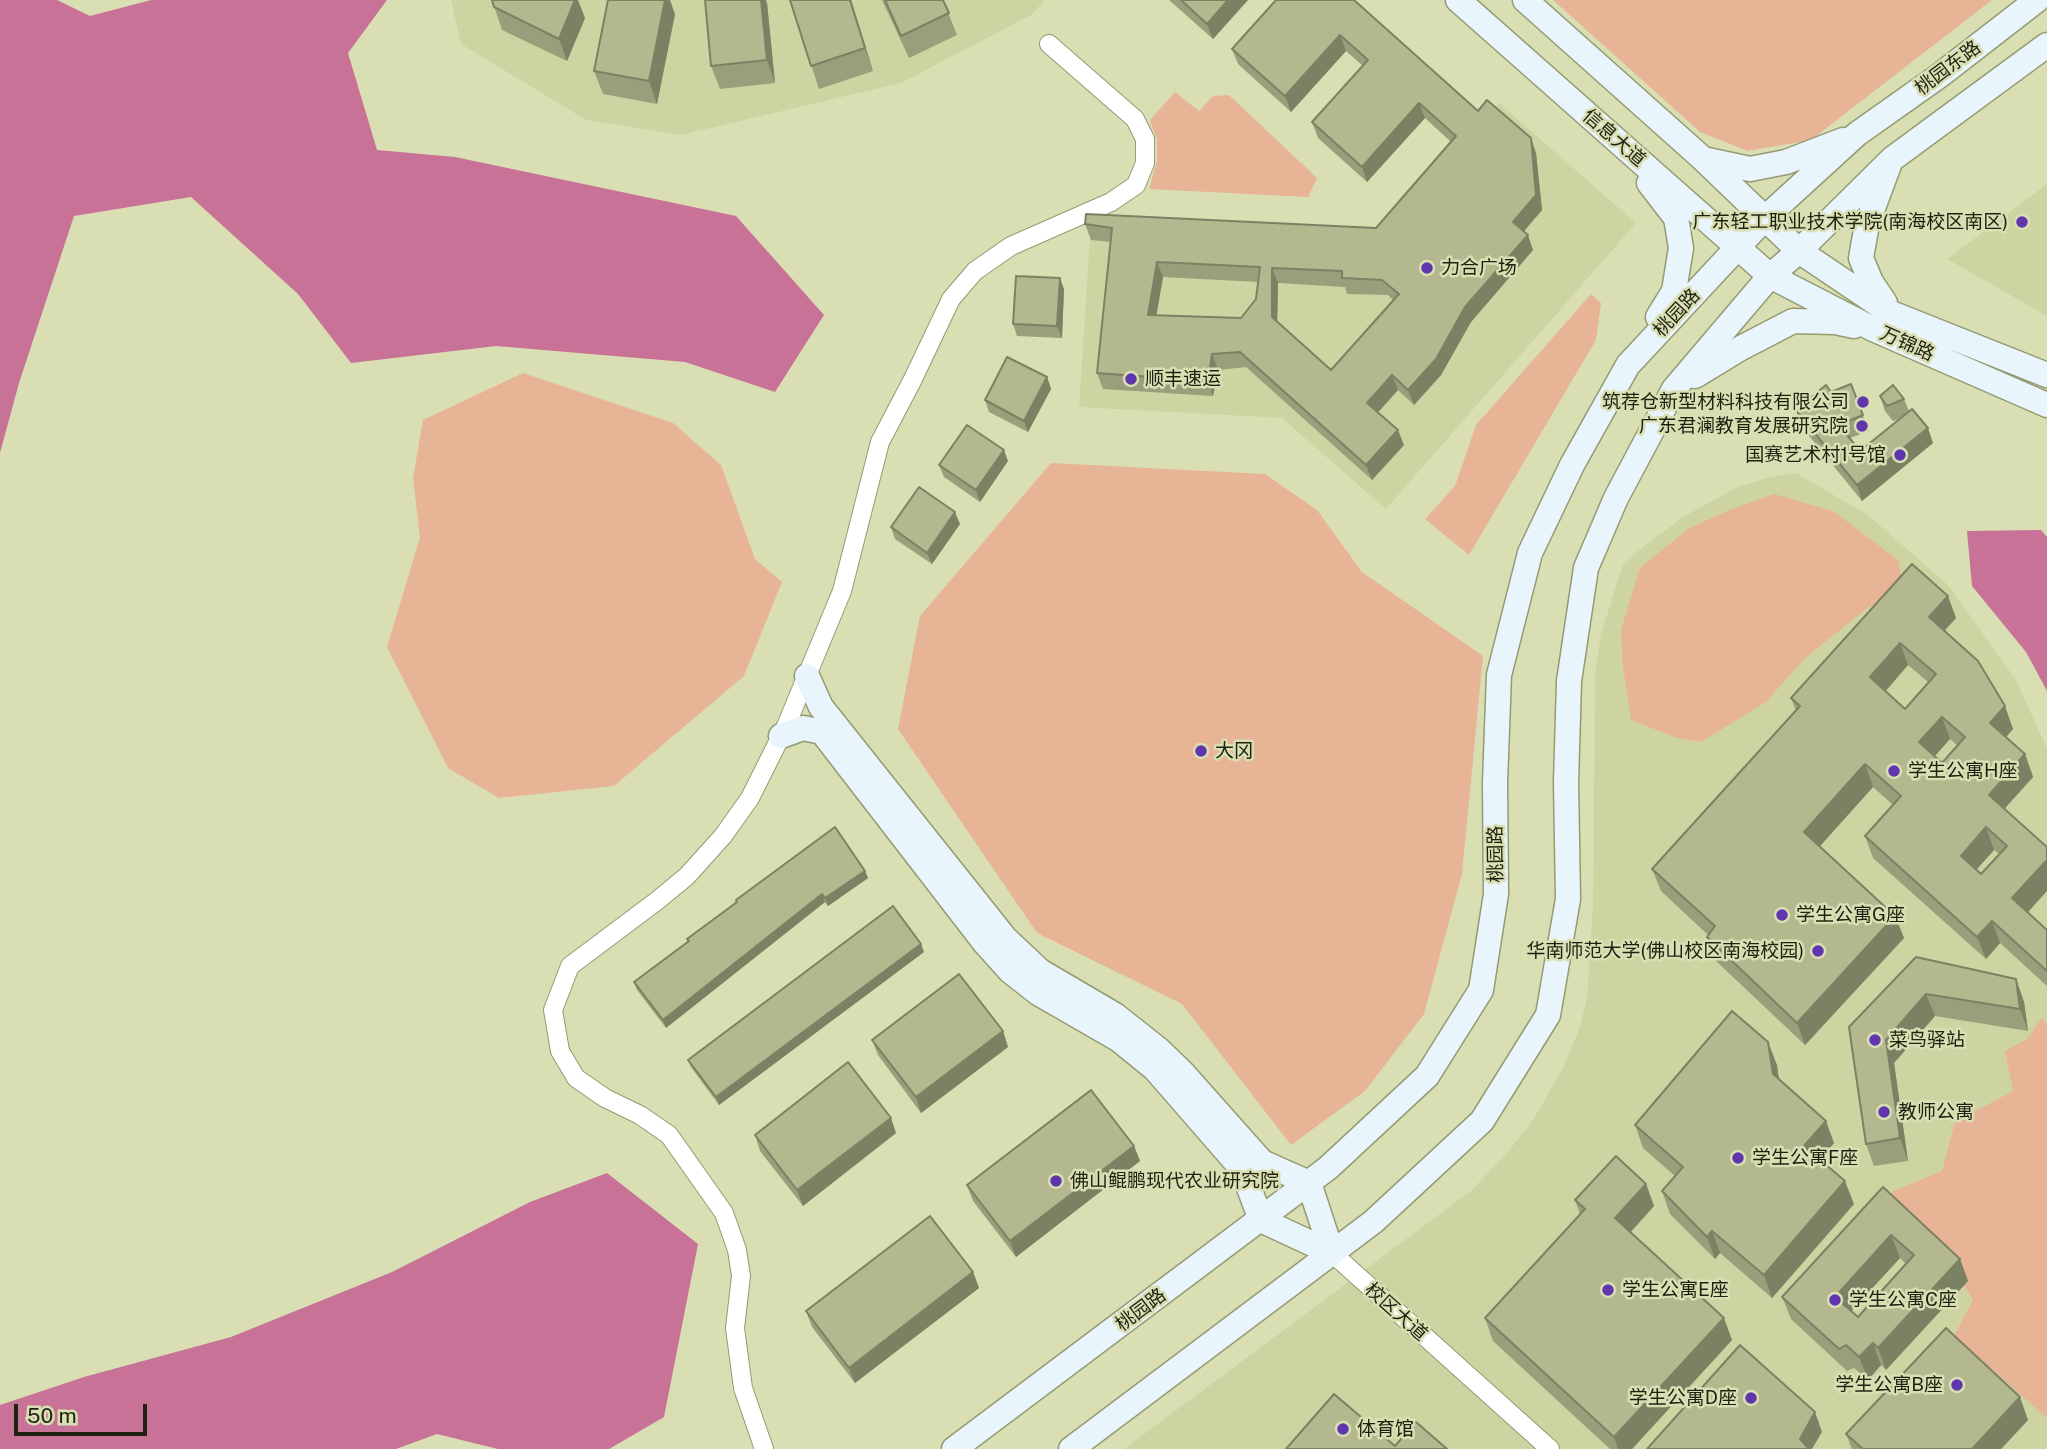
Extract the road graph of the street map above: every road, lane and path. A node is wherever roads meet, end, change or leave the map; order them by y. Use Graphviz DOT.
graph roads {
  1 [pos="1458,0"];
  2 [pos="1525,0"];
  3 [pos="2037,0"];
  4 [pos="1049,44"];
  5 [pos="2047,45"];
  6 [pos="1857,134"];
  7 [pos="1614,138"];
  8 [pos="1702,159"];
  9 [pos="1892,159"];
  10 [pos="1764,219"];
  11 [pos="1738,247"];
  12 [pos="1799,251"];
  13 [pos="1770,276"];
  14 [pos="1882,321"];
  15 [pos="1628,365"];
  16 [pos="2047,375"];
  17 [pos="1674,389"];
  18 [pos="2047,405"];
  19 [pos="807,676"];
  20 [pos="781,736"];
  21 [pos="1309,1183"];
  22 [pos="1261,1220"];
  23 [pos="1332,1254"];
  24 [pos="764,1449"];
  25 [pos="954,1449"];
  26 [pos="1071,1449"];
  27 [pos="1550,1449"];
  1 -- 7 [label="main road, 信息大道"];
  2 -- 8 [label="main road"];
  3 -- 6 [label="main road, 桃园东路"];
  4 -- 19 [label="street"];
  5 -- 9 [label="main road, 桃园东路"];
  6 -- 8 [label="main road"];
  6 -- 10 [label="main road, 桃园路"];
  7 -- 11 [label="main road, 信息大道"];
  7 -- 15 [label="main road"];
  8 -- 10 [label="main road"];
  9 -- 12 [label="main road"];
  9 -- 14 [label="main road"];
  10 -- 11 [label="main road, 桃园路"];
  10 -- 12 [label="main road"];
  11 -- 13 [label="main road, 信息大道"];
  11 -- 15 [label="main road, 桃园路"];
  12 -- 13 [label="main road"];
  12 -- 14 [label="main road, 万锦路"];
  13 -- 14 [label="main road, 万锦路"];
  13 -- 17 [label="main road"];
  14 -- 16 [label="main road, 万锦路"];
  14 -- 17 [label="main road"];
  14 -- 18 [label="main road, 万锦路"];
  15 -- 21 [label="main road, 桃园路"];
  17 -- 23 [label="main road"];
  19 -- 20 [label="street"];
  19 -- 21 [label="main road"];
  20 -- 22 [label="main road"];
  20 -- 24 [label="street"];
  21 -- 22 [label="main road, 桃园路"];
  21 -- 23 [label="main road"];
  22 -- 23 [label="main road"];
  22 -- 25 [label="main road, 桃园路"];
  23 -- 26 [label="main road"];
  23 -- 27 [label="street, 校区大道"];
}
